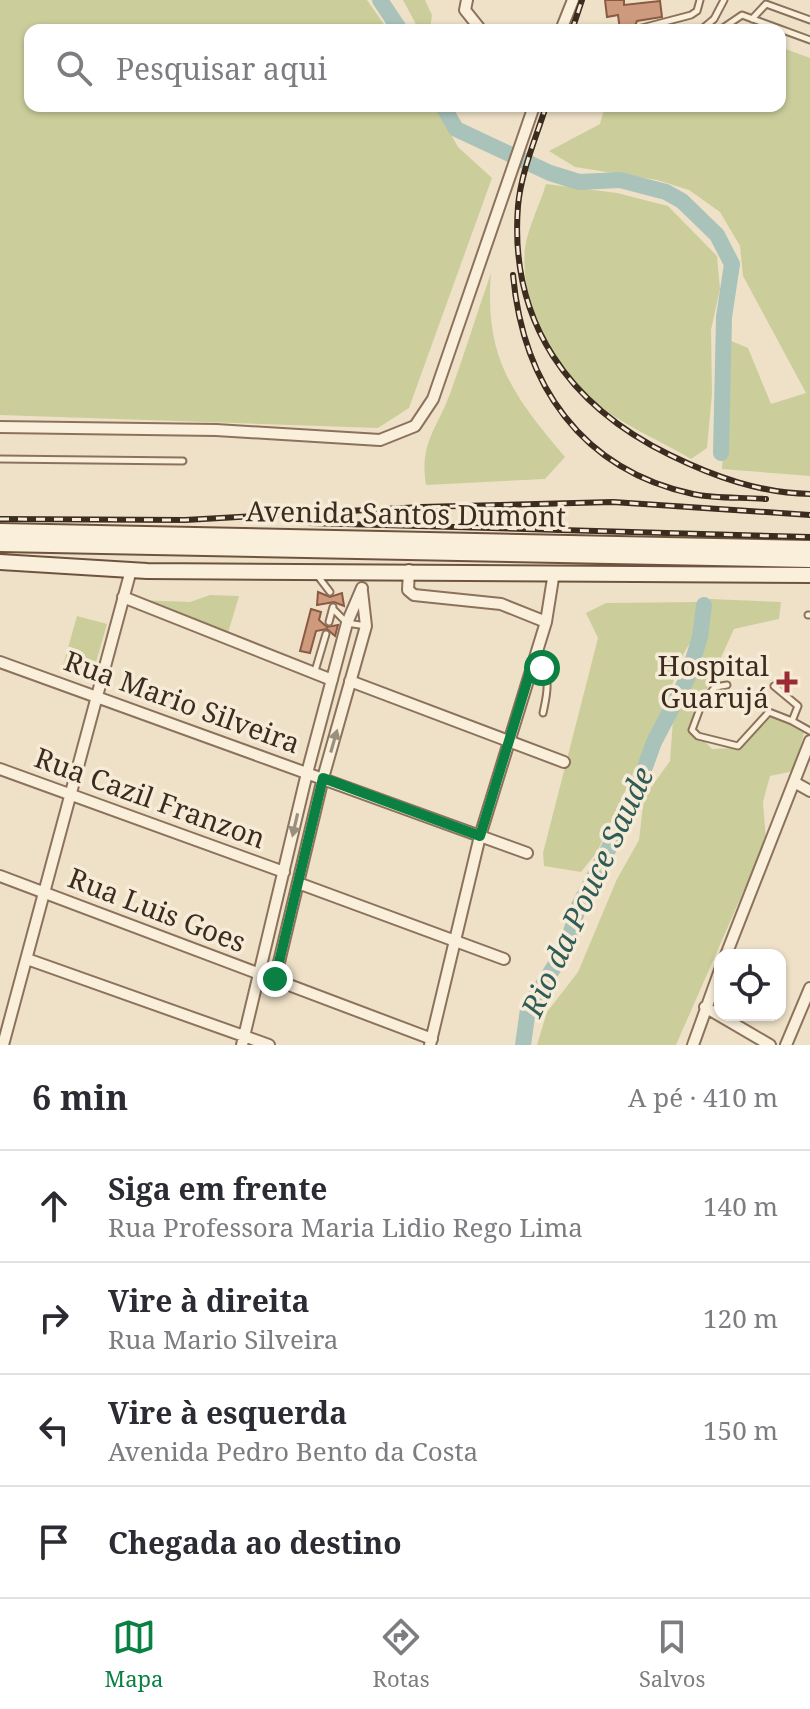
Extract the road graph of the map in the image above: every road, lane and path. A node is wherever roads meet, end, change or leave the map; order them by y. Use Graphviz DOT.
graph roads {
  1 [pos="467,0"];
  2 [pos="573,0"];
  3 [pos="700,0"];
  4 [pos="724,0"];
  5 [pos="752,19"];
  6 [pos="810,20"];
  7 [pos="476,24"];
  8 [pos="563,24"];
  9 [pos="657,24"];
  10 [pos="708,24"];
  11 [pos="727,24"];
  12 [pos="766,24"];
  13 [pos="786,31"];
  14 [pos="810,40"];
  15 [pos="532,112"];
  16 [pos="0,427"];
  17 [pos="0,459"];
  18 [pos="183,461"];
  19 [pos="0,531"];
  20 [pos="0,544"];
  21 [pos="810,548"];
  22 [pos="810,560"];
  23 [pos="0,562"];
  24 [pos="131,570"];
  25 [pos="363,570"];
  26 [pos="409,570"];
  27 [pos="313,571"];
  28 [pos="554,572"];
  29 [pos="810,575"];
  30 [pos="771,578"];
  31 [pos="810,582"];
  32 [pos="362,588"];
  33 [pos="330,592"];
  34 [pos="123,597"];
  35 [pos="329,622"];
  36 [pos="546,622"];
  37 [pos="347,623"];
  38 [pos="366,626"];
  39 [pos="326,634"];
  40 [pos="0,662"];
  41 [pos="533,662"];
  42 [pos="315,674"];
  43 [pos="332,680"];
  44 [pos="350,681"];
  45 [pos="727,685"];
  46 [pos="774,686"];
  47 [pos="97,698"];
  48 [pos="543,713"];
  49 [pos="792,721"];
  50 [pos="810,731"];
  51 [pos="509,738"];
  52 [pos="810,741"];
  53 [pos="564,762"];
  54 [pos="0,769"];
  55 [pos="307,773"];
  56 [pos="323,778"];
  57 [pos="794,782"];
  58 [pos="810,791"];
  59 [pos="69,795"];
  60 [pos="480,836"];
  61 [pos="527,853"];
  62 [pos="284,872"];
  63 [pos="0,876"];
  64 [pos="298,883"];
  65 [pos="45,892"];
  66 [pos="457,941"];
  67 [pos="728,949"];
  68 [pos="27,959"];
  69 [pos="504,959"];
  70 [pos="258,974"];
  71 [pos="275,979"];
  72 [pos="714,985"];
  73 [pos="810,988"];
  74 [pos="705,1007"];
  75 [pos="243,1041"];
  76 [pos="431,1042"];
  77 [pos="3,1045"];
  78 [pos="269,1045"];
  79 [pos="693,1045"];
  80 [pos="770,1045"];
  81 [pos="786,1045"];
  1 -- 7 [label="street"];
  2 -- 8 [label="street"];
  3 -- 9 [label="lane"];
  4 -- 10 [label="lane"];
  5 -- 6 [label="lane"];
  5 -- 11 [label="lane"];
  5 -- 12 [label="lane"];
  13 -- 14 [label="lane"];
  15 -- 16 [label="street"];
  17 -- 18 [label="lane"];
  19 -- 21 [label="main road, Avenida Santos Dumont"];
  20 -- 22 [label="main road, Avenida Santos Dumont"];
  23 -- 24 [label="main road, Avenida Santos Dumont"];
  24 -- 27 [label="main road, Avenida Santos Dumont"];
  24 -- 34 [label="street"];
  25 -- 26 [label="main road, Avenida Santos Dumont"];
  25 -- 27 [label="main road, Avenida Santos Dumont"];
  25 -- 32 [label="street"];
  26 -- 28 [label="main road, Avenida Santos Dumont"];
  26 -- 36 [label="street"];
  27 -- 33 [label="lane"];
  28 -- 30 [label="main road, Avenida Santos Dumont"];
  28 -- 36 [label="street"];
  29 -- 30 [label="main road, Avenida Santos Dumont"];
  30 -- 31 [label="main road, Avenida Santos Dumont"];
  32 -- 37 [label="street"];
  32 -- 38 [label="street"];
  34 -- 42 [label="street"];
  34 -- 47 [label="street"];
  35 -- 37 [label="lane"];
  36 -- 41 [label="street"];
  37 -- 38 [label="lane"];
  37 -- 43 [label="street"];
  38 -- 44 [label="street"];
  39 -- 42 [label="lane"];
  40 -- 47 [label="street, Rua Mario Silveira"];
  41 -- 48 [label="lane"];
  41 -- 51 [label="street"];
  42 -- 43 [label="street"];
  43 -- 55 [label="street"];
  44 -- 51 [label="street"];
  56 -- 44 [label="street, one-way"];
  45 -- 49 [label="lane"];
  46 -- 49 [label="lane"];
  47 -- 55 [label="street, Rua Mario Silveira"];
  47 -- 59 [label="street"];
  49 -- 50 [label="lane"];
  51 -- 53 [label="street"];
  51 -- 60 [label="street"];
  52 -- 57 [label="street"];
  54 -- 59 [label="street, Rua Cazil Franzon"];
  55 -- 56 [label="street, Rua Mario Silveira"];
  55 -- 62 [label="street, one-way"];
  56 -- 60 [label="street, Rua Mario Silveira"];
  56 -- 64 [label="street"];
  57 -- 58 [label="street"];
  57 -- 67 [label="street"];
  59 -- 62 [label="street, Rua Cazil Franzon"];
  59 -- 65 [label="street"];
  60 -- 61 [label="street, Rua Mario Silveira"];
  60 -- 66 [label="street"];
  62 -- 70 [label="street"];
  63 -- 65 [label="street, Rua Luis Goes"];
  64 -- 66 [label="street"];
  64 -- 71 [label="street"];
  65 -- 68 [label="street"];
  65 -- 70 [label="street, Rua Luis Goes"];
  66 -- 69 [label="street"];
  66 -- 76 [label="street"];
  68 -- 75 [label="street"];
  68 -- 77 [label="street"];
  70 -- 71 [label="street, Rua Luis Goes"];
  70 -- 75 [label="street"];
  71 -- 76 [label="street, Rua Luis Goes"];
  72 -- 74 [label="street"];
  73 -- 81 [label="street"];
  74 -- 79 [label="street"];
  74 -- 80 [label="street"];
  75 -- 78 [label="street"];
}
